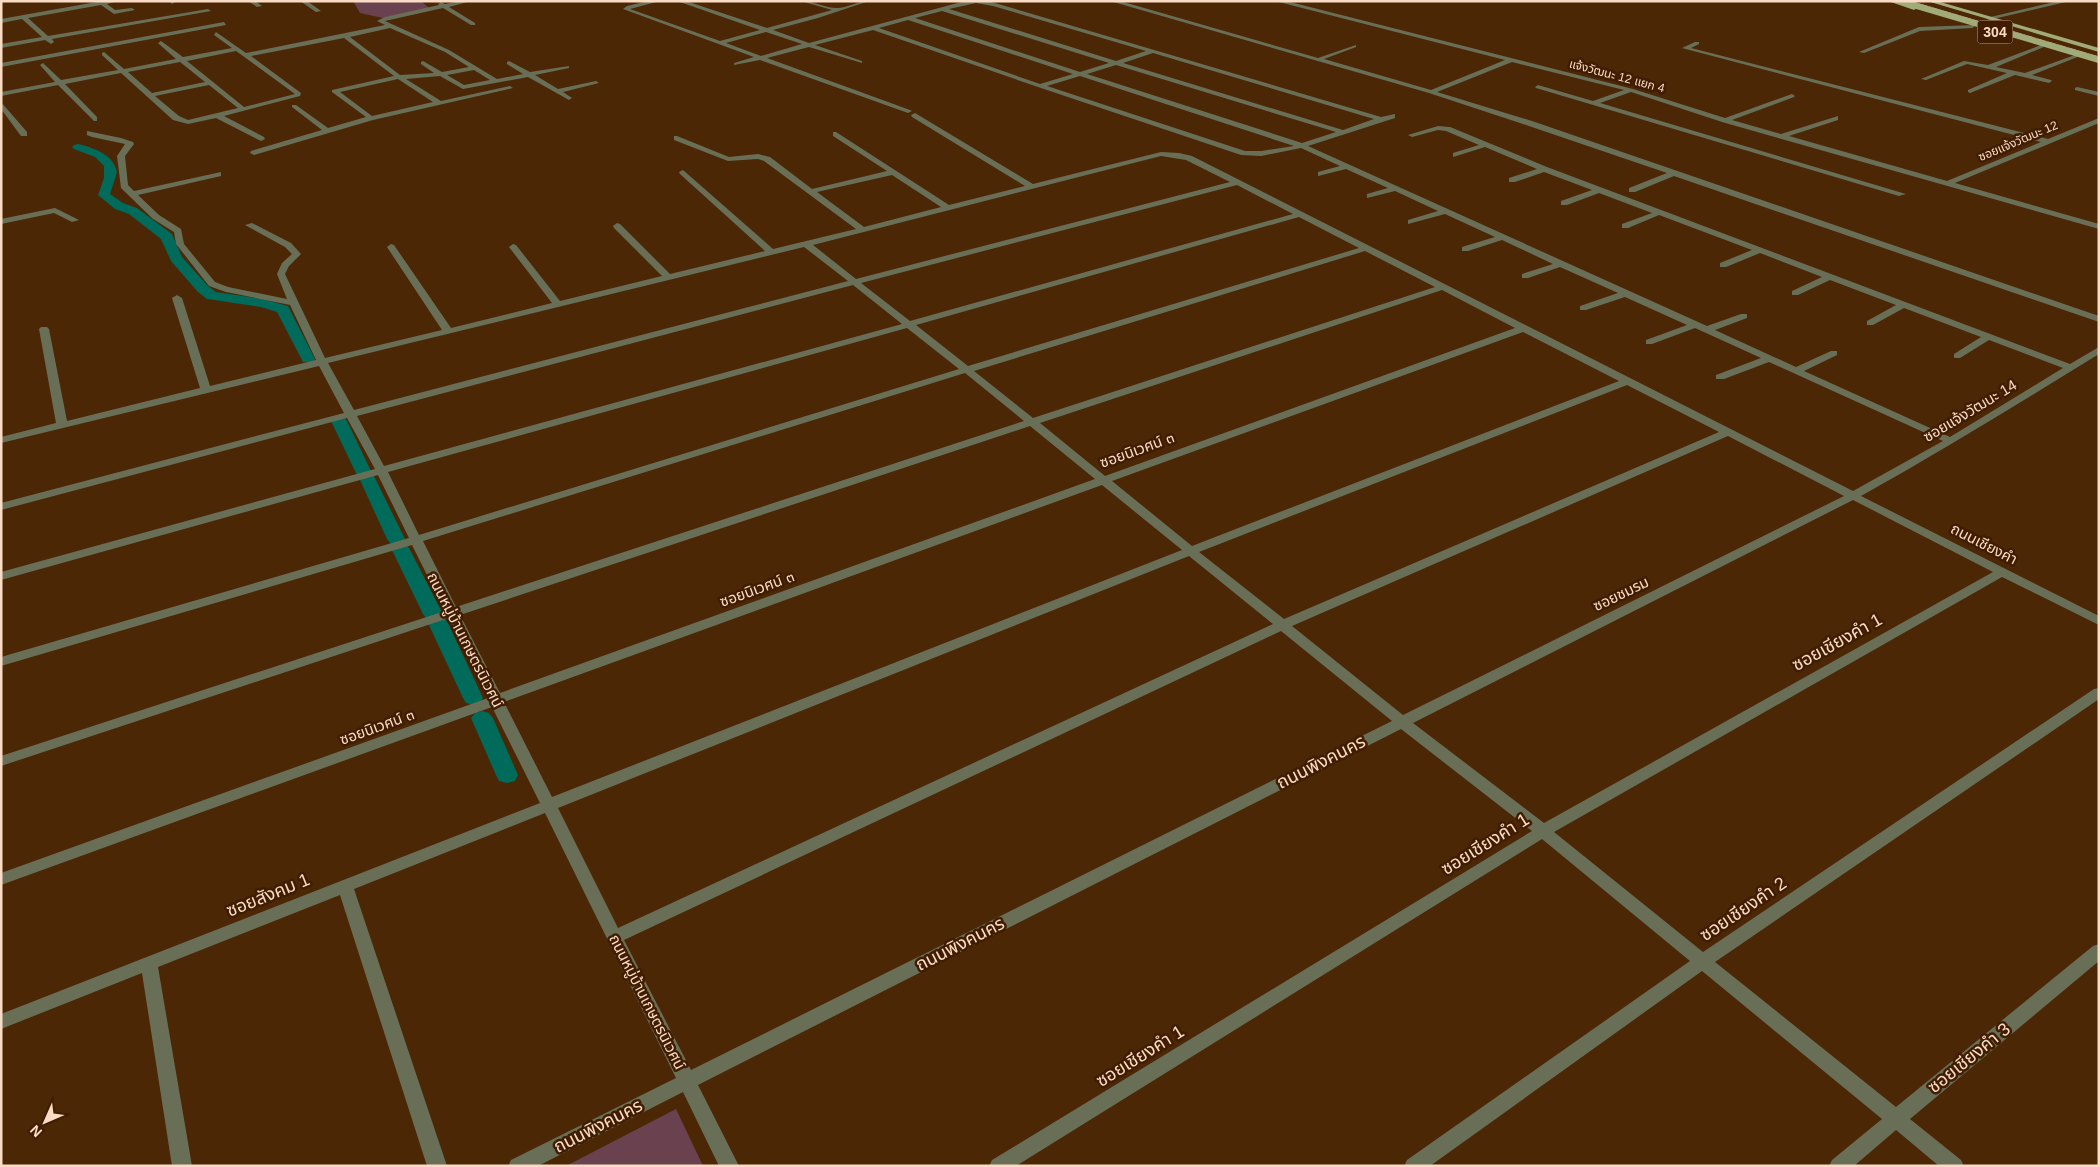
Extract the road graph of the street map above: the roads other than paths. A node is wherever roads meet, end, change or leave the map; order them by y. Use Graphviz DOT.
graph roads {
  1 [pos="115,1"];
  2 [pos="251,1"];
  3 [pos="303,1"];
  4 [pos="434,1"];
  5 [pos="468,1"];
  6 [pos="656,1"];
  7 [pos="680,1"];
  8 [pos="804,1"];
  9 [pos="866,1"];
  10 [pos="975,1"];
  11 [pos="1113,1"];
  12 [pos="1278,1"];
  13 [pos="1891,1"];
  14 [pos="1900,1"];
  15 [pos="1918,1"];
  16 [pos="1930,1"];
  17 [pos="2067,1"];
  18 [pos="102,3"];
  19 [pos="259,6"];
  20 [pos="444,6"];
  21 [pos="1949,7"];
  22 [pos="942,9"];
  23 [pos="132,10"];
  24 [pos="838,10"];
  25 [pos="208,11"];
  26 [pos="318,11"];
  27 [pos="1926,12"];
  28 [pos="23,17"];
  29 [pos="908,18"];
  30 [pos="1989,18"];
  31 [pos="1,20"];
  32 [pos="224,24"];
  33 [pos="473,24"];
  34 [pos="390,26"];
  35 [pos="1973,26"];
  36 [pos="871,27"];
  37 [pos="769,30"];
  38 [pos="216,34"];
  39 [pos="345,36"];
  40 [pos="48,38"];
  41 [pos="160,43"];
  42 [pos="719,43"];
  43 [pos="1697,43"];
  44 [pos="809,44"];
  45 [pos="1,46"];
  46 [pos="1354,46"];
  47 [pos="2043,46"];
  48 [pos="236,49"];
  49 [pos="1154,52"];
  50 [pos="1862,52"];
  51 [pos="2099,52"];
  52 [pos="64,54"];
  53 [pos="104,54"];
  54 [pos="245,55"];
  55 [pos="2077,56"];
  56 [pos="760,57"];
  57 [pos="181,60"];
  58 [pos="1317,60"];
  59 [pos="1509,61"];
  60 [pos="2099,61"];
  61 [pos="860,62"];
  62 [pos="1118,62"];
  63 [pos="423,63"];
  64 [pos="509,63"];
  65 [pos="736,64"];
  66 [pos="1,65"];
  67 [pos="43,65"];
  68 [pos="567,67"];
  69 [pos="1989,67"];
  70 [pos="476,68"];
  71 [pos="122,71"];
  72 [pos="2013,73"];
  73 [pos="441,74"];
  74 [pos="1080,74"];
  75 [pos="527,75"];
  76 [pos="2025,76"];
  77 [pos="399,77"];
  78 [pos="1924,79"];
  79 [pos="496,81"];
  80 [pos="2049,81"];
  81 [pos="59,83"];
  82 [pos="210,83"];
  83 [pos="596,83"];
  84 [pos="1040,86"];
  85 [pos="1538,87"];
  86 [pos="510,88"];
  87 [pos="2077,89"];
  88 [pos="1630,90"];
  89 [pos="556,91"];
  90 [pos="1970,91"];
  91 [pos="1431,92"];
  92 [pos="1,94"];
  93 [pos="2099,94"];
  94 [pos="150,95"];
  95 [pos="1792,96"];
  96 [pos="568,98"];
  97 [pos="439,103"];
  98 [pos="1,104"];
  99 [pos="1594,104"];
  100 [pos="294,106"];
  101 [pos="244,110"];
  102 [pos="218,116"];
  103 [pos="1392,116"];
  104 [pos="371,118"];
  105 [pos="1835,118"];
  106 [pos="94,119"];
  107 [pos="1380,119"];
  108 [pos="1725,120"];
  109 [pos="2099,120"];
  110 [pos="90,132"];
  111 [pos="326,132"];
  112 [pos="1342,132"];
  113 [pos="24,134"];
  114 [pos="836,134"];
  115 [pos="1412,135"];
  116 [pos="1782,136"];
  117 [pos="677,138"];
  118 [pos="261,139"];
  119 [pos="2047,141"];
  120 [pos="1485,145"];
  121 [pos="1299,146"];
  122 [pos="254,153"];
  123 [pos="1456,155"];
  124 [pos="1850,156"];
  125 [pos="1346,167"];
  126 [pos="1544,169"];
  127 [pos="1819,169"];
  128 [pos="684,172"];
  129 [pos="893,172"];
  130 [pos="1674,173"];
  131 [pos="218,174"];
  132 [pos="1321,174"];
  133 [pos="1512,180"];
  134 [pos="1236,183"];
  135 [pos="1947,184"];
  136 [pos="1032,186"];
  137 [pos="1394,189"];
  138 [pos="1599,190"];
  139 [pos="1632,190"];
  140 [pos="813,192"];
  141 [pos="131,194"];
  142 [pos="1902,194"];
  143 [pos="1370,196"];
  144 [pos="1564,203"];
  145 [pos="948,208"];
  146 [pos="1444,212"];
  147 [pos="1658,213"];
  148 [pos="1298,215"];
  149 [pos="75,220"];
  150 [pos="1,222"];
  151 [pos="1411,222"];
  152 [pos="249,225"];
  153 [pos="617,226"];
  154 [pos="1625,226"];
  155 [pos="2099,227"];
  156 [pos="862,229"];
  157 [pos="1501,238"];
  158 [pos="806,244"];
  159 [pos="391,247"];
  160 [pos="514,247"];
  161 [pos="1367,248"];
  162 [pos="1465,249"];
  163 [pos="1758,251"];
  164 [pos="771,252"];
  165 [pos="1560,264"];
  166 [pos="1723,265"];
  167 [pos="1525,276"];
  168 [pos="668,277"];
  169 [pos="1828,277"];
  170 [pos="857,282"];
  171 [pos="1443,287"];
  172 [pos="1624,294"];
  173 [pos="1795,294"];
  174 [pos="177,298"];
  175 [pos="293,303"];
  176 [pos="557,304"];
  177 [pos="1904,305"];
  178 [pos="1583,308"];
  179 [pos="1744,316"];
  180 [pos="2099,319"];
  181 [pos="1870,323"];
  182 [pos="909,326"];
  183 [pos="1695,326"];
  184 [pos="1524,328"];
  185 [pos="44,329"];
  186 [pos="1706,330"];
  187 [pos="448,331"];
  188 [pos="1988,337"];
  189 [pos="1649,342"];
  190 [pos="2099,350"];
  191 [pos="1834,353"];
  192 [pos="1957,356"];
  193 [pos="1769,359"];
  194 [pos="322,362"];
  195 [pos="2072,368"];
  196 [pos="966,370"];
  197 [pos="1795,371"];
  198 [pos="1720,377"];
  199 [pos="1628,381"];
  200 [pos="206,390"];
  201 [pos="352,415"];
  202 [pos="1029,422"];
  203 [pos="62,425"];
  204 [pos="1729,432"];
  205 [pos="1,440"];
  206 [pos="1950,441"];
  207 [pos="381,470"];
  208 [pos="1101,480"];
  209 [pos="1854,496"];
  210 [pos="1,507"];
  211 [pos="414,540"];
  212 [pos="1190,551"];
  213 [pos="2002,572"];
  214 [pos="1,576"];
  215 [pos="452,614"];
  216 [pos="2099,621"];
  217 [pos="1282,625"];
  218 [pos="1,662"];
  219 [pos="2099,692"];
  220 [pos="496,702"];
  221 [pos="1401,721"];
  222 [pos="1,761"];
  223 [pos="548,806"];
  224 [pos="1543,831"];
  225 [pos="1,879"];
  226 [pos="345,886"];
  227 [pos="614,937"];
  228 [pos="2099,951"];
  229 [pos="1703,961"];
  230 [pos="149,964"];
  231 [pos="1,1022"];
  232 [pos="687,1081"];
  233 [pos="1895,1118"];
  234 [pos="182,1166"];
  235 [pos="437,1166"];
  236 [pos="518,1166"];
  237 [pos="729,1166"];
  238 [pos="999,1166"];
  239 [pos="1414,1166"];
  240 [pos="1840,1166"];
  241 [pos="1954,1166"];
  1 -- 18 [label="street"];
  2 -- 19 [label="street"];
  3 -- 26 [label="street"];
  4 -- 20 [label="street"];
  5 -- 20 [label="street"];
  6 -- 42 [label="street"];
  7 -- 37 [label="street"];
  8 -- 24 [label="street"];
  9 -- 24 [label="street"];
  10 -- 22 [label="street"];
  10 -- 49 [label="street"];
  11 -- 58 [label="street"];
  12 -- 59 [label="street, แจ้งวัฒนะ 12 แยก 4"];
  13 -- 27 [label="main road, 304"];
  14 -- 60 [label="main road, 304, bridge"];
  15 -- 51 [label="main road, 304"];
  16 -- 21 [label="main road, 304"];
  17 -- 30 [label="street"];
  18 -- 23 [label="street"];
  18 -- 28 [label="street"];
  20 -- 33 [label="street"];
  20 -- 34 [label="street"];
  21 -- 27 [label="main road"];
  21 -- 30 [label="main road, 304"];
  22 -- 29 [label="street"];
  22 -- 62 [label="street"];
  24 -- 37 [label="street"];
  25 -- 40 [label="street"];
  27 -- 35 [label="main road, 304"];
  28 -- 31 [label="street"];
  28 -- 40 [label="street"];
  29 -- 36 [label="street"];
  29 -- 74 [label="street"];
  30 -- 51 [label="main road, 304"];
  32 -- 52 [label="street"];
  34 -- 39 [label="street"];
  34 -- 70 [label="street"];
  35 -- 47 [label="main road, 304"];
  35 -- 50 [label="street"];
  36 -- 44 [label="street"];
  36 -- 84 [label="street"];
  37 -- 42 [label="street"];
  37 -- 44 [label="street"];
  38 -- 48 [label="street"];
  39 -- 54 [label="street"];
  39 -- 77 [label="street"];
  40 -- 45 [label="street"];
  40 -- 52 [label="street"];
  41 -- 57 [label="street"];
  42 -- 56 [label="street"];
  43 -- 119 [label="street"];
  44 -- 56 [label="street"];
  44 -- 61 [label="street"];
  46 -- 58 [label="street"];
  47 -- 55 [label="main road, 304"];
  47 -- 69 [label="street"];
  48 -- 54 [label="street"];
  48 -- 57 [label="street"];
  49 -- 62 [label="street"];
  49 -- 107 [label="street"];
  52 -- 66 [label="street"];
  53 -- 71 [label="street"];
  54 -- 101 [label="street"];
  55 -- 60 [label="main road, 304"];
  55 -- 76 [label="street"];
  56 -- 65 [label="street"];
  56 -- 136 [label="street"];
  57 -- 71 [label="street"];
  57 -- 82 [label="street"];
  58 -- 91 [label="street"];
  59 -- 88 [label="street, แจ้งวัฒนะ 12 แยก 4"];
  59 -- 91 [label="street"];
  62 -- 74 [label="street"];
  62 -- 112 [label="street"];
  63 -- 73 [label="street"];
  64 -- 75 [label="street"];
  67 -- 81 [label="street"];
  68 -- 75 [label="street"];
  69 -- 72 [label="street"];
  69 -- 78 [label="street"];
  70 -- 73 [label="street"];
  70 -- 79 [label="street"];
  71 -- 81 [label="street"];
  71 -- 94 [label="street"];
  72 -- 76 [label="street"];
  72 -- 90 [label="street"];
  73 -- 77 [label="street"];
  73 -- 79 [label="street"];
  74 -- 84 [label="street"];
  74 -- 121 [label="street"];
  75 -- 79 [label="street"];
  75 -- 89 [label="street"];
  76 -- 80 [label="street"];
  77 -- 97 [label="street"];
  77 -- 104 [label="street"];
  81 -- 92 [label="street"];
  81 -- 106 [label="street"];
  82 -- 94 [label="street"];
  82 -- 101 [label="street"];
  83 -- 89 [label="street"];
  84 -- 121 [label="street"];
  85 -- 99 [label="street"];
  86 -- 97 [label="street"];
  87 -- 93 [label="street"];
  88 -- 99 [label="street"];
  88 -- 108 [label="street, แจ้งวัฒนะ 12 แยก 4"];
  89 -- 96 [label="street"];
  91 -- 130 [label="street"];
  94 -- 102 [label="street"];
  95 -- 108 [label="street"];
  97 -- 104 [label="street"];
  98 -- 113 [label="street"];
  99 -- 127 [label="street"];
  100 -- 111 [label="street"];
  101 -- 102 [label="street"];
  102 -- 118 [label="street"];
  103 -- 107 [label="street"];
  104 -- 111 [label="street"];
  105 -- 116 [label="street"];
  107 -- 112 [label="street"];
  108 -- 116 [label="street, แจ้งวัฒนะ 12 แยก 4"];
  109 -- 119 [label="street, ซอยแจ้งวัฒนะ 12"];
  110 -- 141 [label="street"];
  111 -- 122 [label="street"];
  112 -- 121 [label="street"];
  114 -- 129 [label="street"];
  115 -- 120 [label="street"];
  116 -- 124 [label="street, แจ้งวัฒนะ 12 แยก 4"];
  117 -- 140 [label="street"];
  119 -- 135 [label="street, ซอยแจ้งวัฒนะ 12"];
  120 -- 123 [label="street"];
  120 -- 126 [label="street"];
  121 -- 125 [label="street"];
  124 -- 127 [label="street"];
  124 -- 135 [label="street, แจ้งวัฒนะ 12 แยก 4"];
  125 -- 132 [label="street"];
  125 -- 137 [label="street"];
  126 -- 133 [label="street"];
  126 -- 138 [label="street"];
  127 -- 142 [label="street"];
  128 -- 164 [label="street"];
  129 -- 140 [label="street"];
  129 -- 145 [label="street"];
  130 -- 139 [label="street"];
  130 -- 180 [label="street"];
  131 -- 141 [label="street"];
  134 -- 136 [label="street, ถนนเชียงคำ"];
  134 -- 148 [label="street, ถนนเชียงคำ"];
  134 -- 170 [label="street"];
  135 -- 155 [label="street, แจ้งวัฒนะ 12 แยก 4"];
  136 -- 145 [label="street, ถนนเชียงคำ"];
  137 -- 143 [label="street"];
  137 -- 146 [label="street"];
  138 -- 144 [label="street"];
  138 -- 147 [label="street"];
  140 -- 156 [label="street"];
  141 -- 175 [label="street"];
  145 -- 156 [label="street, ถนนเชียงคำ"];
  146 -- 151 [label="street"];
  146 -- 157 [label="street"];
  147 -- 154 [label="street"];
  147 -- 163 [label="street"];
  148 -- 161 [label="street, ถนนเชียงคำ"];
  148 -- 182 [label="street"];
  149 -- 150 [label="street"];
  152 -- 175 [label="street, ถนนหมู่บ้านเกษตรนิเวศน์"];
  153 -- 168 [label="street"];
  156 -- 158 [label="street, ถนนเชียงคำ"];
  157 -- 162 [label="street"];
  157 -- 165 [label="street"];
  158 -- 164 [label="street, ถนนเชียงคำ"];
  158 -- 170 [label="street"];
  159 -- 187 [label="street"];
  160 -- 176 [label="street"];
  161 -- 171 [label="street, ถนนเชียงคำ"];
  161 -- 196 [label="street"];
  163 -- 166 [label="street"];
  163 -- 169 [label="street"];
  164 -- 168 [label="street, ถนนเชียงคำ"];
  165 -- 167 [label="street"];
  165 -- 172 [label="street"];
  168 -- 176 [label="street, ถนนเชียงคำ"];
  169 -- 173 [label="street"];
  169 -- 177 [label="street"];
  170 -- 182 [label="street"];
  170 -- 201 [label="street"];
  171 -- 184 [label="street, ถนนเชียงคำ"];
  171 -- 202 [label="street"];
  172 -- 178 [label="street"];
  172 -- 183 [label="street"];
  174 -- 200 [label="street"];
  175 -- 194 [label="street, ถนนหมู่บ้านเกษตรนิเวศน์"];
  176 -- 187 [label="street, ถนนเชียงคำ"];
  177 -- 181 [label="street"];
  177 -- 188 [label="street"];
  179 -- 186 [label="street"];
  182 -- 196 [label="street"];
  182 -- 207 [label="street"];
  183 -- 186 [label="street"];
  183 -- 189 [label="street"];
  184 -- 199 [label="street, ถนนเชียงคำ"];
  184 -- 208 [label="street, ซอยนิเวศน์ ๓"];
  185 -- 203 [label="street"];
  186 -- 193 [label="street"];
  187 -- 194 [label="street, ถนนเชียงคำ"];
  188 -- 192 [label="street"];
  188 -- 195 [label="street"];
  190 -- 195 [label="street, ซอยแจ้งวัฒนะ 14"];
  191 -- 197 [label="street"];
  193 -- 197 [label="street"];
  193 -- 198 [label="street"];
  194 -- 200 [label="street, ถนนเชียงคำ"];
  194 -- 201 [label="street, ถนนหมู่บ้านเกษตรนิเวศน์"];
  195 -- 206 [label="street, ซอยแจ้งวัฒนะ 14"];
  196 -- 202 [label="street"];
  196 -- 211 [label="street"];
  197 -- 206 [label="street"];
  199 -- 204 [label="street, ถนนเชียงคำ"];
  199 -- 212 [label="street, ซอยสังคม 1"];
  200 -- 203 [label="street, ถนนเชียงคำ"];
  201 -- 207 [label="street, ถนนหมู่บ้านเกษตรนิเวศน์"];
  201 -- 210 [label="street"];
  202 -- 208 [label="street"];
  202 -- 215 [label="street"];
  203 -- 205 [label="street, ถนนเชียงคำ"];
  204 -- 209 [label="street, ถนนเชียงคำ"];
  204 -- 217 [label="street"];
  206 -- 209 [label="street, ซอยแจ้งวัฒนะ 14"];
  207 -- 211 [label="street, ถนนหมู่บ้านเกษตรนิเวศน์"];
  207 -- 214 [label="street"];
  208 -- 212 [label="street"];
  208 -- 220 [label="street, ซอยนิเวศน์ ๓"];
  209 -- 213 [label="street, ถนนเชียงคำ"];
  209 -- 221 [label="street, ซอยชมรม"];
  211 -- 215 [label="street, ถนนหมู่บ้านเกษตรนิเวศน์"];
  211 -- 218 [label="street"];
  212 -- 217 [label="street"];
  212 -- 223 [label="street, ซอยสังคม 1"];
  213 -- 216 [label="street, ถนนเชียงคำ"];
  213 -- 224 [label="street, ซอยเชียงคำ 1"];
  215 -- 220 [label="street, ถนนหมู่บ้านเกษตรนิเวศน์"];
  215 -- 222 [label="street"];
  217 -- 221 [label="street"];
  217 -- 227 [label="street"];
  219 -- 229 [label="street, ซอยเชียงคำ 2"];
  220 -- 223 [label="street, ถนนหมู่บ้านเกษตรนิเวศน์"];
  220 -- 225 [label="street, ซอยนิเวศน์ ๓"];
  221 -- 224 [label="street"];
  221 -- 232 [label="street, ถนนพิงคนคร"];
  223 -- 226 [label="street, ซอยสังคม 1"];
  223 -- 227 [label="street, ถนนหมู่บ้านเกษตรนิเวศน์"];
  224 -- 229 [label="street"];
  224 -- 238 [label="street, ซอยเชียงคำ 1"];
  226 -- 230 [label="street, ซอยสังคม 1"];
  226 -- 235 [label="street"];
  227 -- 232 [label="street, ถนนหมู่บ้านเกษตรนิเวศน์"];
  228 -- 233 [label="street, ซอยเชียงคำ 3"];
  229 -- 233 [label="street"];
  229 -- 239 [label="street, ซอยเชียงคำ 2"];
  230 -- 231 [label="street, ซอยสังคม 1"];
  230 -- 234 [label="street"];
  232 -- 236 [label="street, ถนนพิงคนคร"];
  232 -- 237 [label="street, ถนนหมู่บ้านเกษตรนิเวศน์"];
  233 -- 240 [label="street, ซอยเชียงคำ 3"];
  233 -- 241 [label="street"];
}
